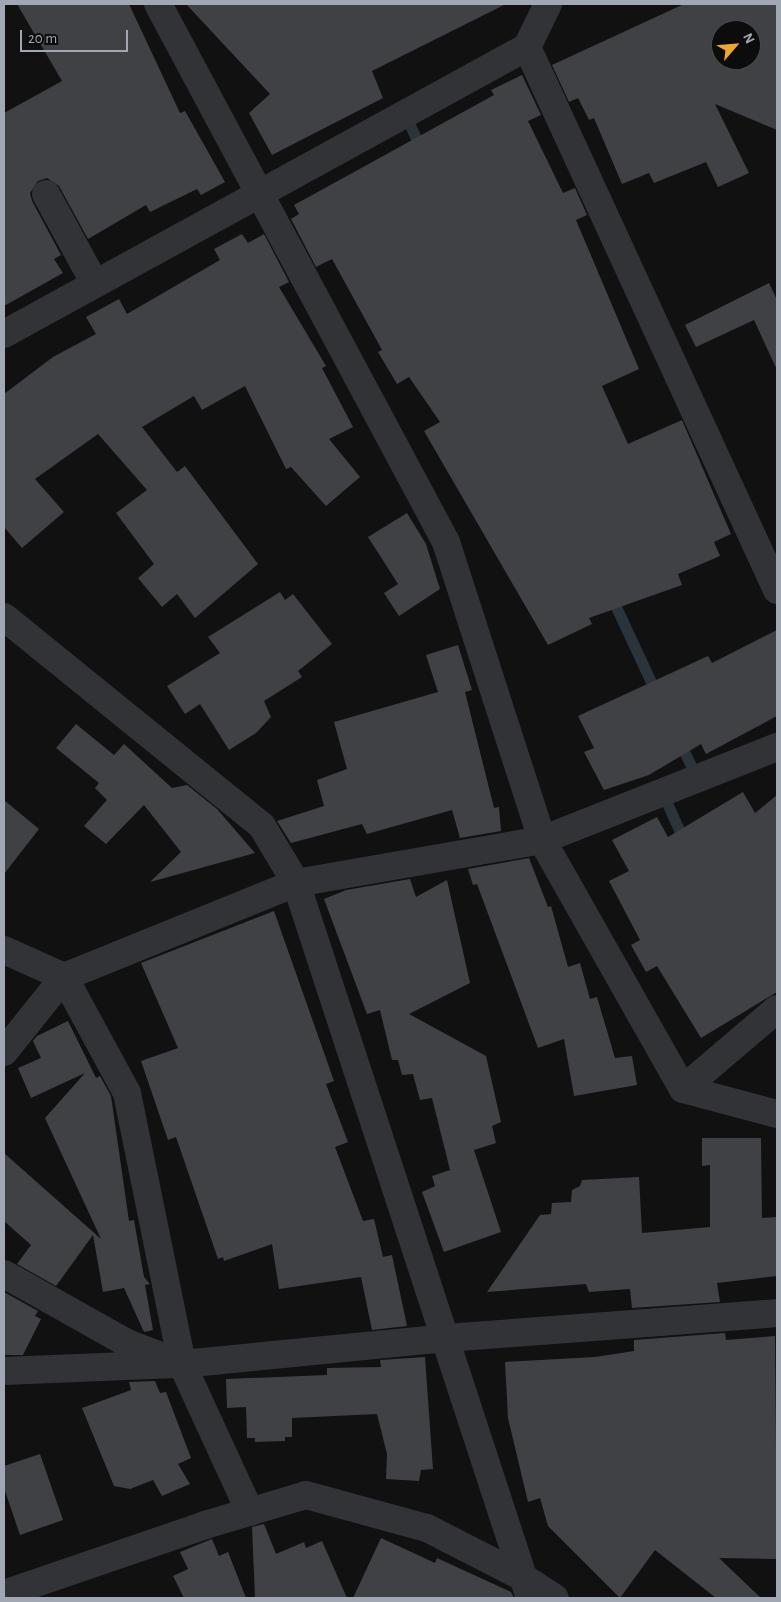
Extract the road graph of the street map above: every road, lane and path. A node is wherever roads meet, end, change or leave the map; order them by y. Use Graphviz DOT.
graph roads {
  1 [pos="158,4"];
  2 [pos="548,4"];
  3 [pos="527,47"];
  4 [pos="258,193"];
  5 [pos="46,194"];
  6 [pos="95,284"];
  7 [pos="4,334"];
  8 [pos="777,590"];
  9 [pos="4,617"];
  10 [pos="777,747"];
  11 [pos="542,840"];
  12 [pos="296,883"];
  13 [pos="4,950"];
  14 [pos="64,977"];
  15 [pos="777,1009"];
  16 [pos="4,1052"];
  17 [pos="683,1089"];
  18 [pos="777,1114"];
  19 [pos="4,1274"];
  20 [pos="777,1313"];
  21 [pos="446,1338"];
  22 [pos="182,1364"];
  23 [pos="4,1371"];
  24 [pos="250,1512"];
  25 [pos="526,1587"];
  26 [pos="4,1594"];
  27 [pos="555,1598"];
  1 -- 4 [label="street"];
  2 -- 3 [label="street"];
  3 -- 4 [label="street"];
  3 -- 8 [label="street"];
  4 -- 6 [label="street"];
  4 -- 11 [label="street"];
  5 -- 6 [label="street"];
  6 -- 7 [label="street"];
  9 -- 12 [label="street"];
  10 -- 11 [label="street"];
  11 -- 12 [label="street"];
  11 -- 17 [label="street"];
  12 -- 14 [label="street"];
  12 -- 21 [label="street"];
  13 -- 14 [label="street"];
  14 -- 16 [label="street"];
  14 -- 22 [label="street"];
  15 -- 17 [label="street"];
  17 -- 18 [label="street"];
  19 -- 22 [label="street"];
  20 -- 21 [label="street"];
  21 -- 22 [label="street"];
  21 -- 25 [label="street"];
  22 -- 23 [label="street"];
  22 -- 24 [label="street"];
  24 -- 25 [label="street"];
  24 -- 26 [label="street"];
  25 -- 27 [label="street"];
}
